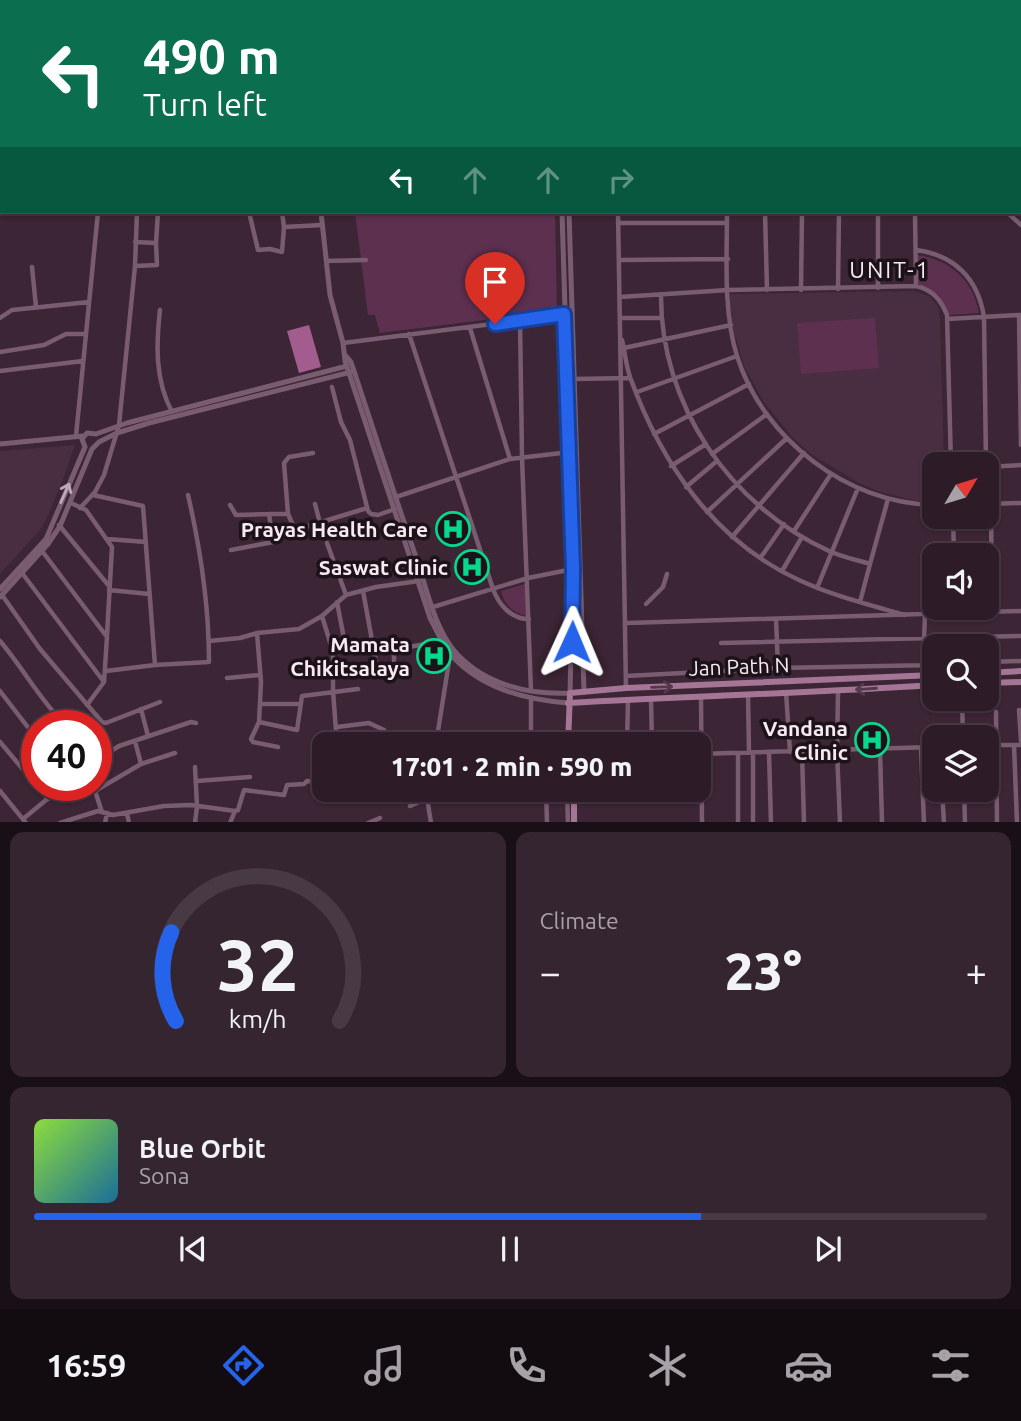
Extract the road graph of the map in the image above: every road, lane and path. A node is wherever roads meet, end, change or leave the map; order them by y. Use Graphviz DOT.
graph roads {
  1 [pos="255,0"];
  2 [pos="262,0"];
  3 [pos="98,214"];
  4 [pos="137,214"];
  5 [pos="158,214"];
  6 [pos="249,214"];
  7 [pos="282,214"];
  8 [pos="321,214"];
  9 [pos="562,214"];
  10 [pos="569,214"];
  11 [pos="618,214"];
  12 [pos="727,214"];
  13 [pos="765,214"];
  14 [pos="802,214"];
  15 [pos="839,214"];
  16 [pos="878,214"];
  17 [pos="915,214"];
  18 [pos="619,223"];
  19 [pos="727,223"];
  20 [pos="322,225"];
  21 [pos="285,227"];
  22 [pos="135,242"];
  23 [pos="156,243"];
  24 [pos="916,250"];
  25 [pos="728,259"];
  26 [pos="366,260"];
  27 [pos="619,260"];
  28 [pos="326,261"];
  29 [pos="135,266"];
  30 [pos="32,267"];
  31 [pos="916,286"];
  32 [pos="838,289"];
  33 [pos="878,289"];
  34 [pos="728,290"];
  35 [pos="767,290"];
  36 [pos="801,290"];
  37 [pos="661,294"];
  38 [pos="564,295"];
  39 [pos="572,295"];
  40 [pos="620,297"];
  41 [pos="89,302"];
  42 [pos="36,307"];
  43 [pos="160,310"];
  44 [pos="564,314"];
  45 [pos="1020,315"];
  46 [pos="984,317"];
  47 [pos="0,318"];
  48 [pos="620,318"];
  49 [pos="661,318"];
  50 [pos="947,318"];
  51 [pos="520,320"];
  52 [pos="731,325"];
  53 [pos="470,328"];
  54 [pos="620,333"];
  55 [pos="86,334"];
  56 [pos="409,334"];
  57 [pos="663,340"];
  58 [pos="343,343"];
  59 [pos="624,348"];
  60 [pos="0,352"];
  61 [pos="737,356"];
  62 [pos="83,361"];
  63 [pos="351,369"];
  64 [pos="0,371"];
  65 [pos="631,378"];
  66 [pos="574,379"];
  67 [pos="621,379"];
  68 [pos="673,380"];
  69 [pos="749,384"];
  70 [pos="332,387"];
  71 [pos="637,392"];
  72 [pos="238,398"];
  73 [pos="172,412"];
  74 [pos="767,414"];
  75 [pos="690,415"];
  76 [pos="119,425"];
  77 [pos="117,433"];
  78 [pos="96,434"];
  79 [pos="654,434"];
  80 [pos="80,436"];
  81 [pos="787,438"];
  82 [pos="99,442"];
  83 [pos="0,444"];
  84 [pos="706,444"];
  85 [pos="1021,445"];
  86 [pos="89,448"];
  87 [pos="570,452"];
  88 [pos="951,452"];
  89 [pos="987,452"];
  90 [pos="313,453"];
  91 [pos="804,453"];
  92 [pos="712,454"];
  93 [pos="522,457"];
  94 [pos="510,459"];
  95 [pos="717,461"];
  96 [pos="999,465"];
  97 [pos="1021,465"];
  98 [pos="671,466"];
  99 [pos="831,474"];
  100 [pos="456,477"];
  101 [pos="737,486"];
  102 [pos="685,487"];
  103 [pos="858,488"];
  104 [pos="92,495"];
  105 [pos="188,495"];
  106 [pos="396,497"];
  107 [pos="888,499"];
  108 [pos="71,503"];
  109 [pos="922,503"];
  110 [pos="1021,503"];
  111 [pos="315,504"];
  112 [pos="999,504"];
  113 [pos="230,505"];
  114 [pos="759,507"];
  115 [pos="80,508"];
  116 [pos="367,508"];
  117 [pos="395,509"];
  118 [pos="707,512"];
  119 [pos="288,513"];
  120 [pos="269,514"];
  121 [pos="53,521"];
  122 [pos="320,523"];
  123 [pos="784,524"];
  124 [pos="60,526"];
  125 [pos="794,531"];
  126 [pos="732,537"];
  127 [pos="802,537"];
  128 [pos="106,539"];
  129 [pos="146,542"];
  130 [pos="327,543"];
  131 [pos="232,550"];
  132 [pos="42,551"];
  133 [pos="831,552"];
  134 [pos="761,557"];
  135 [pos="870,564"];
  136 [pos="573,569"];
  137 [pos="782,571"];
  138 [pos="22,573"];
  139 [pos="667,574"];
  140 [pos="528,578"];
  141 [pos="419,582"];
  142 [pos="817,588"];
  143 [pos="109,589"];
  144 [pos="493,589"];
  145 [pos="363,591"];
  146 [pos="1,594"];
  147 [pos="149,594"];
  148 [pos="346,595"];
  149 [pos="337,601"];
  150 [pos="860,602"];
  151 [pos="646,604"];
  152 [pos="433,607"];
  153 [pos="1021,611"];
  154 [pos="999,612"];
  155 [pos="905,615"];
  156 [pos="922,615"];
  157 [pos="322,616"];
  158 [pos="529,619"];
  159 [pos="776,619"];
  160 [pos="627,623"];
  161 [pos="257,633"];
  162 [pos="1021,636"];
  163 [pos="107,637"];
  164 [pos="999,637"];
  165 [pos="922,639"];
  166 [pos="209,640"];
  167 [pos="444,640"];
  168 [pos="0,641"];
  169 [pos="777,642"];
  170 [pos="721,643"];
  171 [pos="345,644"];
  172 [pos="450,655"];
  173 [pos="1021,661"];
  174 [pos="376,662"];
  175 [pos="394,662"];
  176 [pos="999,662"];
  177 [pos="155,665"];
  178 [pos="922,665"];
  179 [pos="835,667"];
  180 [pos="778,668"];
  181 [pos="106,671"];
  182 [pos="1021,671"];
  183 [pos="999,672"];
  184 [pos="260,675"];
  185 [pos="922,675"];
  186 [pos="626,676"];
  187 [pos="227,678"];
  188 [pos="835,679"];
  189 [pos="104,682"];
  190 [pos="1021,682"];
  191 [pos="999,683"];
  192 [pos="922,686"];
  193 [pos="626,688"];
  194 [pos="358,689"];
  195 [pos="0,691"];
  196 [pos="333,691"];
  197 [pos="584,692"];
  198 [pos="786,692"];
  199 [pos="838,692"];
  200 [pos="570,693"];
  201 [pos="748,693"];
  202 [pos="531,695"];
  203 [pos="701,696"];
  204 [pos="651,698"];
  205 [pos="628,700"];
  206 [pos="160,702"];
  207 [pos="584,702"];
  208 [pos="568,703"];
  209 [pos="261,704"];
  210 [pos="301,704"];
  211 [pos="87,705"];
  212 [pos="141,709"];
  213 [pos="53,710"];
  214 [pos="1019,710"];
  215 [pos="996,712"];
  216 [pos="21,718"];
  217 [pos="259,722"];
  218 [pos="196,723"];
  219 [pos="996,725"];
  220 [pos="337,727"];
  221 [pos="384,730"];
  222 [pos="337,732"];
  223 [pos="438,732"];
  224 [pos="531,732"];
  225 [pos="567,732"];
  226 [pos="627,732"];
  227 [pos="652,732"];
  228 [pos="700,732"];
  229 [pos="148,736"];
  230 [pos="0,741"];
  231 [pos="135,741"];
  232 [pos="1021,743"];
  233 [pos="999,745"];
  234 [pos="1014,745"];
  235 [pos="278,747"];
  236 [pos="921,748"];
  237 [pos="112,750"];
  238 [pos="880,750"];
  239 [pos="837,751"];
  240 [pos="790,752"];
  241 [pos="802,752"];
  242 [pos="175,753"];
  243 [pos="751,753"];
  244 [pos="769,753"];
  245 [pos="711,754"];
  246 [pos="738,754"];
  247 [pos="141,764"];
  248 [pos="21,767"];
  249 [pos="195,767"];
  250 [pos="250,777"];
  251 [pos="197,781"];
  252 [pos="312,781"];
  253 [pos="0,791"];
  254 [pos="46,801"];
  255 [pos="416,802"];
  256 [pos="430,802"];
  257 [pos="546,802"];
  258 [pos="568,802"];
  259 [pos="574,802"];
  260 [pos="701,802"];
  261 [pos="943,802"];
  262 [pos="964,802"];
  263 [pos="998,802"];
  264 [pos="197,806"];
  265 [pos="410,806"];
  266 [pos="234,811"];
  267 [pos="104,812"];
  268 [pos="127,813"];
  269 [pos="380,818"];
  270 [pos="24,821"];
  271 [pos="60,822"];
  272 [pos="105,822"];
  273 [pos="129,822"];
  274 [pos="195,822"];
  275 [pos="230,822"];
  276 [pos="368,822"];
  277 [pos="431,822"];
  278 [pos="547,822"];
  279 [pos="568,822"];
  280 [pos="575,822"];
  281 [pos="702,822"];
  282 [pos="738,822"];
  283 [pos="753,822"];
  284 [pos="771,822"];
  285 [pos="804,822"];
  286 [pos="840,822"];
  287 [pos="882,822"];
  288 [pos="924,822"];
  289 [pos="944,822"];
  290 [pos="965,822"];
  291 [pos="998,822"];
  292 [pos="1017,822"];
  1 -- 2 [label="street"];
  3 -- 41 [label="street"];
  4 -- 22 [label="street"];
  5 -- 23 [label="street"];
  6 -- 21 [label="street"];
  7 -- 21 [label="street"];
  8 -- 20 [label="street"];
  9 -- 38 [label="street"];
  10 -- 39 [label="street"];
  11 -- 18 [label="street"];
  12 -- 19 [label="street"];
  13 -- 35 [label="street"];
  14 -- 36 [label="street"];
  15 -- 32 [label="street"];
  16 -- 33 [label="street"];
  17 -- 24 [label="street"];
  18 -- 19 [label="street"];
  18 -- 27 [label="street"];
  19 -- 25 [label="street"];
  20 -- 21 [label="street"];
  20 -- 28 [label="street"];
  22 -- 23 [label="street"];
  22 -- 29 [label="street"];
  23 -- 29 [label="street"];
  24 -- 31 [label="street"];
  24 -- 46 [label="street"];
  25 -- 27 [label="street"];
  25 -- 34 [label="street"];
  26 -- 28 [label="street"];
  27 -- 40 [label="street"];
  28 -- 58 [label="street"];
  29 -- 76 [label="street"];
  30 -- 42 [label="street"];
  31 -- 33 [label="street"];
  31 -- 50 [label="street"];
  32 -- 33 [label="street"];
  32 -- 36 [label="street"];
  34 -- 35 [label="street"];
  34 -- 37 [label="street"];
  34 -- 52 [label="street"];
  35 -- 36 [label="street"];
  37 -- 40 [label="street"];
  37 -- 49 [label="street"];
  38 -- 39 [label="street"];
  38 -- 44 [label="street"];
  39 -- 66 [label="street"];
  40 -- 48 [label="street"];
  41 -- 42 [label="street"];
  41 -- 55 [label="street"];
  42 -- 47 [label="street"];
  43 -- 73 [label="street"];
  44 -- 51 [label="street"];
  44 -- 87 [label="street"];
  45 -- 46 [label="street"];
  45 -- 85 [label="street"];
  46 -- 50 [label="street"];
  46 -- 89 [label="street"];
  48 -- 49 [label="street"];
  48 -- 54 [label="street"];
  49 -- 57 [label="street"];
  50 -- 88 [label="street"];
  51 -- 53 [label="street"];
  51 -- 93 [label="street"];
  52 -- 57 [label="street"];
  52 -- 61 [label="street"];
  53 -- 56 [label="street"];
  53 -- 94 [label="street"];
  54 -- 59 [label="street"];
  54 -- 67 [label="street"];
  55 -- 60 [label="street"];
  55 -- 62 [label="street"];
  56 -- 58 [label="street"];
  56 -- 100 [label="street"];
  57 -- 59 [label="street"];
  57 -- 68 [label="street"];
  58 -- 63 [label="street"];
  59 -- 65 [label="street"];
  61 -- 68 [label="street"];
  61 -- 69 [label="street"];
  62 -- 64 [label="street"];
  62 -- 80 [label="street"];
  63 -- 72 [label="street"];
  63 -- 106 [label="street"];
  63 -- 117 [label="street"];
  65 -- 67 [label="street"];
  65 -- 71 [label="street"];
  66 -- 67 [label="street"];
  66 -- 197 [label="street"];
  67 -- 160 [label="street"];
  68 -- 71 [label="street"];
  68 -- 75 [label="street"];
  69 -- 74 [label="street"];
  69 -- 75 [label="street"];
  70 -- 116 [label="street"];
  71 -- 79 [label="street"];
  72 -- 73 [label="street"];
  72 -- 77 [label="street"];
  73 -- 76 [label="street"];
  74 -- 81 [label="street"];
  74 -- 92 [label="street"];
  75 -- 79 [label="street"];
  75 -- 84 [label="street"];
  76 -- 77 [label="street"];
  76 -- 78 [label="street"];
  77 -- 82 [label="street"];
  77 -- 104 [label="street"];
  78 -- 80 [label="street"];
  78 -- 82 [label="street"];
  79 -- 98 [label="street"];
  80 -- 83 [label="street"];
  80 -- 86 [label="street"];
  81 -- 91 [label="street"];
  81 -- 101 [label="street"];
  82 -- 86 [label="street"];
  84 -- 92 [label="street"];
  84 -- 98 [label="street"];
  86 -- 108 [label="street"];
  121 -- 86 [label="street, one-way"];
  87 -- 93 [label="street"];
  87 -- 136 [label="street"];
  90 -- 119 [label="street"];
  91 -- 99 [label="street"];
  91 -- 114 [label="street"];
  92 -- 95 [label="street"];
  93 -- 94 [label="street"];
  93 -- 140 [label="street"];
  94 -- 100 [label="street"];
  95 -- 101 [label="street"];
  95 -- 102 [label="street"];
  96 -- 97 [label="street"];
  98 -- 102 [label="street"];
  99 -- 103 [label="street"];
  99 -- 125 [label="street"];
  100 -- 106 [label="street"];
  100 -- 144 [label="street"];
  101 -- 114 [label="street"];
  101 -- 118 [label="street"];
  102 -- 118 [label="street"];
  103 -- 107 [label="street"];
  103 -- 133 [label="street"];
  104 -- 115 [label="street"];
  104 -- 129 [label="street"];
  105 -- 166 [label="street"];
  106 -- 152 [label="street"];
  107 -- 109 [label="street"];
  107 -- 135 [label="street"];
  108 -- 115 [label="street"];
  108 -- 124 [label="street"];
  110 -- 112 [label="street"];
  111 -- 122 [label="street"];
  113 -- 120 [label="street"];
  114 -- 123 [label="street"];
  114 -- 126 [label="street"];
  115 -- 128 [label="street"];
  116 -- 117 [label="street"];
  116 -- 122 [label="street"];
  117 -- 141 [label="street"];
  118 -- 126 [label="street"];
  119 -- 120 [label="street"];
  119 -- 122 [label="street"];
  120 -- 131 [label="street"];
  121 -- 124 [label="street"];
  121 -- 146 [label="street"];
  123 -- 125 [label="street"];
  123 -- 134 [label="street"];
  124 -- 132 [label="street"];
  124 -- 143 [label="street"];
  125 -- 127 [label="street"];
  126 -- 134 [label="street"];
  127 -- 133 [label="street"];
  127 -- 137 [label="street"];
  128 -- 129 [label="street"];
  128 -- 143 [label="street"];
  129 -- 147 [label="street"];
  130 -- 148 [label="street"];
  132 -- 138 [label="street"];
  132 -- 163 [label="street"];
  133 -- 135 [label="street"];
  133 -- 142 [label="street"];
  134 -- 137 [label="street"];
  135 -- 150 [label="street"];
  136 -- 140 [label="street"];
  136 -- 200 [label="street"];
  137 -- 142 [label="street"];
  138 -- 146 [label="street"];
  138 -- 189 [label="street"];
  139 -- 151 [label="street"];
  140 -- 144 [label="street"];
  140 -- 158 [label="street"];
  141 -- 145 [label="street"];
  141 -- 167 [label="street"];
  142 -- 150 [label="street"];
  143 -- 147 [label="street"];
  143 -- 163 [label="street"];
  144 -- 152 [label="street"];
  144 -- 158 [label="street"];
  145 -- 148 [label="street"];
  145 -- 174 [label="street"];
  146 -- 211 [label="street"];
  147 -- 177 [label="street"];
  148 -- 149 [label="street"];
  149 -- 157 [label="street"];
  149 -- 171 [label="street"];
  150 -- 155 [label="street"];
  152 -- 167 [label="street"];
  153 -- 154 [label="street"];
  155 -- 156 [label="street"];
  155 -- 159 [label="street"];
  157 -- 161 [label="street"];
  157 -- 196 [label="street"];
  158 -- 202 [label="street"];
  159 -- 160 [label="street"];
  159 -- 169 [label="street"];
  160 -- 186 [label="street"];
  161 -- 166 [label="street"];
  161 -- 184 [label="street"];
  162 -- 164 [label="street"];
  163 -- 181 [label="street"];
  165 -- 169 [label="street"];
  166 -- 177 [label="street"];
  167 -- 172 [label="street"];
  167 -- 175 [label="street"];
  167 -- 202 [label="street"];
  168 -- 213 [label="street"];
  169 -- 170 [label="street"];
  169 -- 180 [label="street"];
  172 -- 202 [label="street"];
  172 -- 223 [label="street"];
  173 -- 176 [label="street"];
  177 -- 181 [label="street"];
  178 -- 179 [label="street"];
  179 -- 180 [label="street"];
  179 -- 188 [label="street"];
  180 -- 186 [label="street"];
  181 -- 189 [label="street"];
  182 -- 183 [label="main road"];
  184 -- 187 [label="street"];
  184 -- 209 [label="street"];
  185 -- 188 [label="main road, Jan Path N"];
  186 -- 193 [label="street"];
  193 -- 188 [label="main road, Jan Path N, one-way"];
  189 -- 211 [label="street"];
  190 -- 191 [label="main road"];
  192 -- 199 [label="main road, one-way"];
  193 -- 197 [label="main road, Jan Path N"];
  194 -- 196 [label="street"];
  195 -- 216 [label="street"];
  196 -- 210 [label="street"];
  196 -- 220 [label="street"];
  197 -- 200 [label="main road, Jan Path N"];
  197 -- 207 [label="main road"];
  198 -- 199 [label="main road"];
  198 -- 201 [label="main road"];
  198 -- 240 [label="street"];
  199 -- 239 [label="street"];
  200 -- 202 [label="street, Jan Path N"];
  200 -- 208 [label="main road"];
  201 -- 203 [label="main road"];
  201 -- 243 [label="street"];
  202 -- 208 [label="street"];
  202 -- 224 [label="street"];
  203 -- 204 [label="main road"];
  203 -- 228 [label="street"];
  204 -- 205 [label="main road"];
  204 -- 227 [label="street"];
  205 -- 207 [label="main road"];
  205 -- 226 [label="street"];
  206 -- 212 [label="street"];
  207 -- 208 [label="main road"];
  208 -- 225 [label="main road"];
  209 -- 210 [label="street"];
  209 -- 217 [label="street"];
  210 -- 217 [label="street"];
  211 -- 212 [label="street"];
  212 -- 229 [label="street"];
  214 -- 232 [label="street"];
  215 -- 219 [label="street"];
  217 -- 235 [label="street"];
  218 -- 229 [label="street"];
  220 -- 221 [label="street"];
  220 -- 222 [label="street"];
  229 -- 231 [label="street"];
  230 -- 248 [label="street"];
  231 -- 237 [label="street"];
  231 -- 247 [label="street"];
  232 -- 234 [label="street"];
  233 -- 234 [label="street"];
  234 -- 292 [label="street"];
  236 -- 238 [label="street"];
  236 -- 288 [label="street"];
  238 -- 239 [label="street"];
  238 -- 287 [label="street"];
  239 -- 241 [label="street"];
  239 -- 286 [label="street"];
  240 -- 241 [label="street"];
  240 -- 244 [label="street"];
  241 -- 285 [label="street"];
  242 -- 247 [label="street"];
  243 -- 244 [label="street"];
  243 -- 246 [label="street"];
  243 -- 283 [label="street"];
  244 -- 284 [label="street"];
  245 -- 246 [label="street"];
  246 -- 282 [label="street"];
  247 -- 267 [label="street"];
  249 -- 251 [label="street"];
  250 -- 251 [label="street"];
  251 -- 264 [label="street"];
  252 -- 266 [label="street"];
  253 -- 270 [label="street"];
  254 -- 270 [label="street"];
  255 -- 265 [label="street"];
  256 -- 277 [label="street"];
  257 -- 278 [label="street"];
  258 -- 279 [label="street"];
  259 -- 280 [label="main road"];
  260 -- 281 [label="street"];
  261 -- 289 [label="street"];
  262 -- 290 [label="street"];
  263 -- 291 [label="street"];
  264 -- 266 [label="street"];
  264 -- 268 [label="street"];
  264 -- 274 [label="street"];
  266 -- 275 [label="street"];
  267 -- 268 [label="street"];
  267 -- 271 [label="street"];
  267 -- 272 [label="street"];
  268 -- 273 [label="street"];
  269 -- 276 [label="street"];
}
